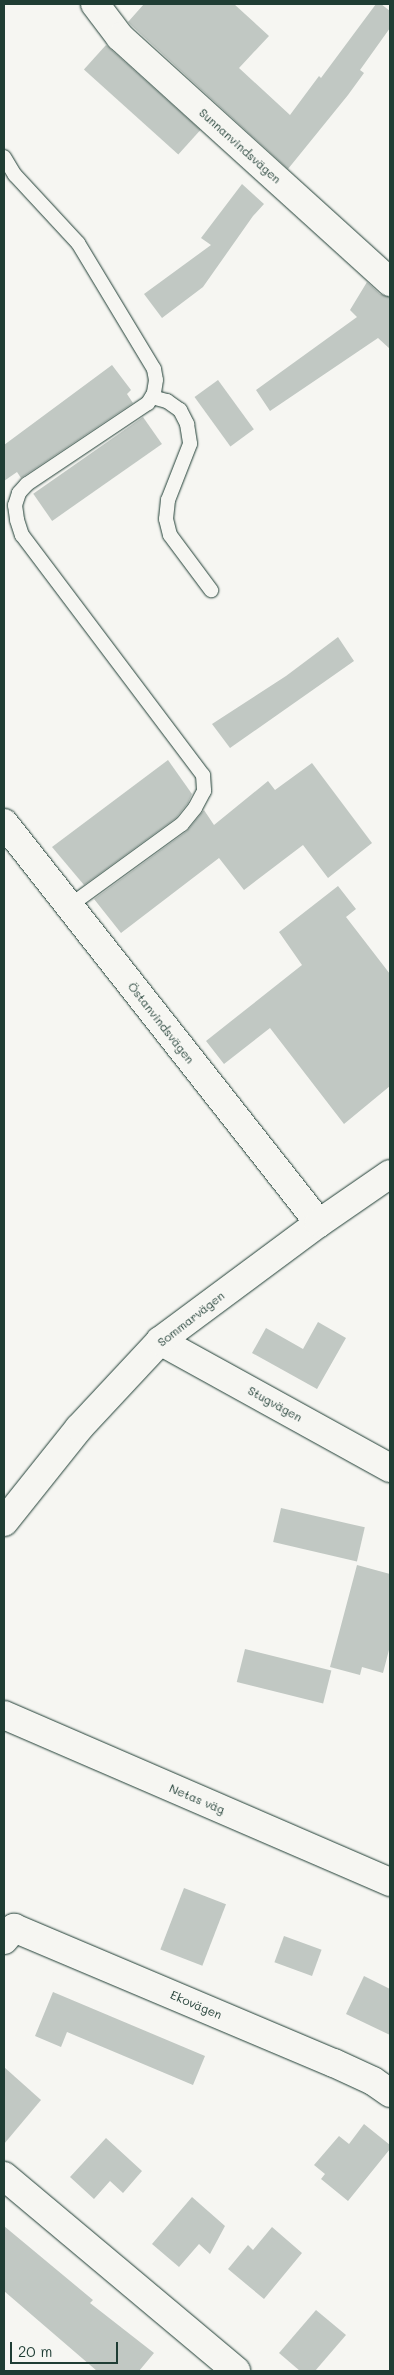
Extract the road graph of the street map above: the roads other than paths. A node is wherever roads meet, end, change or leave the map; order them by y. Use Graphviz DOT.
graph roads {
  1 [pos="95,4"];
  2 [pos="4,156"];
  3 [pos="390,282"];
  4 [pos="152,397"];
  5 [pos="211,590"];
  6 [pos="4,823"];
  7 [pos="69,906"];
  8 [pos="390,1174"];
  9 [pos="319,1223"];
  10 [pos="160,1341"];
  11 [pos="390,1468"];
  12 [pos="4,1522"];
  13 [pos="4,1715"];
  14 [pos="390,1882"];
  15 [pos="4,1940"];
  16 [pos="390,2092"];
  17 [pos="4,2176"];
  18 [pos="236,2371"];
  1 -- 3 [label="street, Sunnanvindsvägen"];
  2 -- 4 [label="lane"];
  4 -- 5 [label="lane"];
  4 -- 7 [label="lane"];
  6 -- 7 [label="street, Östanvindsvägen"];
  7 -- 9 [label="street, Östanvindsvägen"];
  8 -- 9 [label="street, Sommarvägen"];
  9 -- 10 [label="street, Sommarvägen"];
  10 -- 11 [label="street, Stugvägen"];
  10 -- 12 [label="street, Sommarvägen"];
  13 -- 14 [label="street, Netas väg"];
  15 -- 16 [label="street, Ekovägen"];
  17 -- 18 [label="street"];
}
